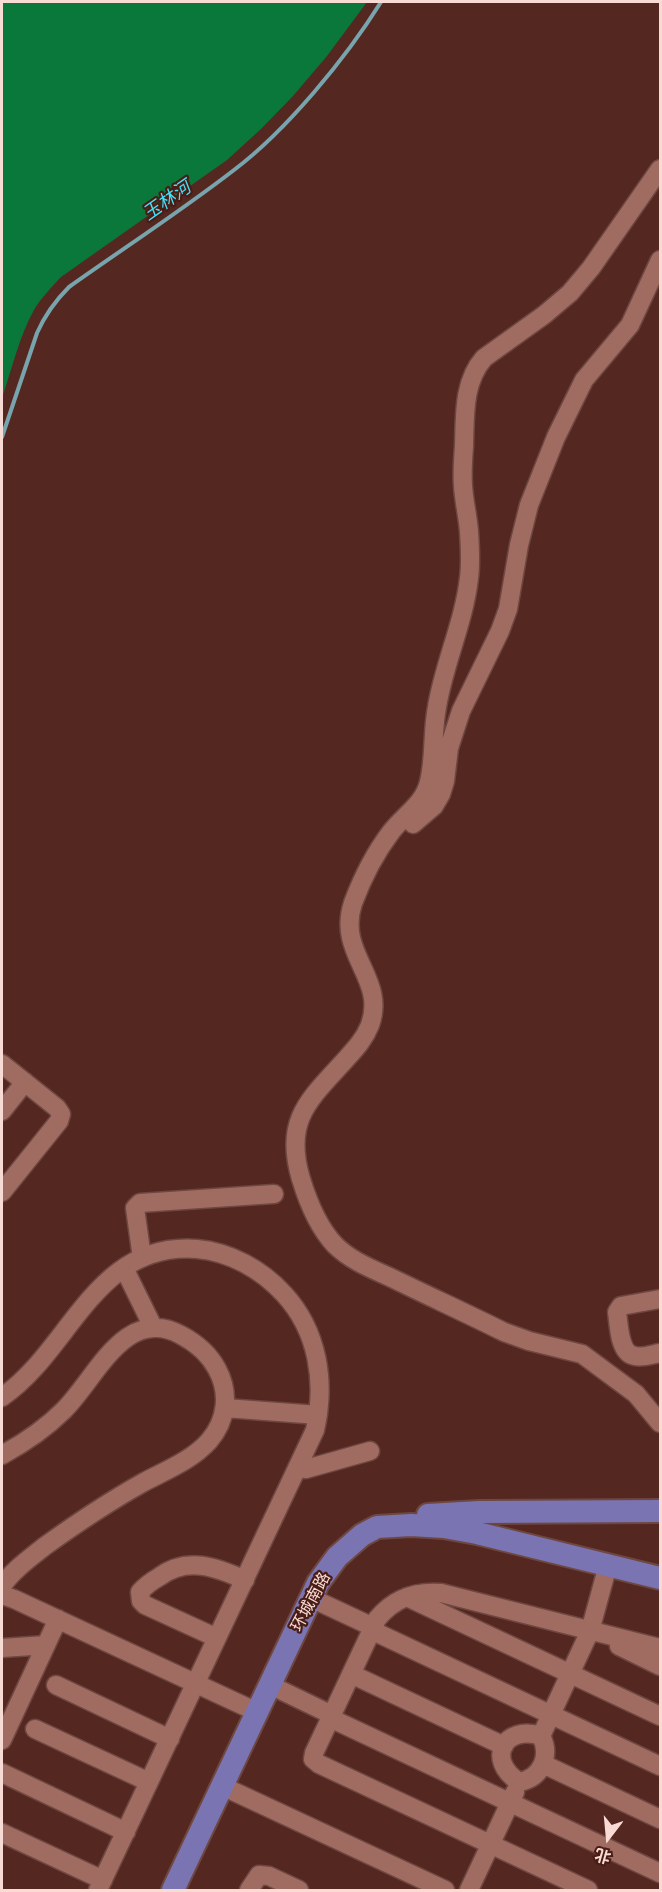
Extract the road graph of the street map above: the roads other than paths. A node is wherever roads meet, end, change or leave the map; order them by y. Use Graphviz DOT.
graph roads {
  1 [pos="660,169"];
  2 [pos="660,260"];
  3 [pos="384,842"];
  4 [pos="2,1064"];
  5 [pos="25,1082"];
  6 [pos="2,1111"];
  7 [pos="2,1192"];
  8 [pos="273,1194"];
  9 [pos="142,1258"];
  10 [pos="124,1268"];
  11 [pos="660,1299"];
  12 [pos="153,1327"];
  13 [pos="660,1353"];
  14 [pos="2,1396"];
  15 [pos="225,1408"];
  16 [pos="318,1415"];
  17 [pos="660,1423"];
  18 [pos="370,1451"];
  19 [pos="2,1455"];
  20 [pos="297,1468"];
  21 [pos="660,1511"];
  22 [pos="478,1522"];
  23 [pos="608,1565"];
  24 [pos="660,1578"];
  25 [pos="245,1580"];
  26 [pos="2,1586"];
  27 [pos="2,1595"];
  28 [pos="407,1597"];
  29 [pos="311,1598"];
  30 [pos="58,1620"];
  31 [pos="372,1628"];
  32 [pos="590,1632"];
  33 [pos="217,1638"];
  34 [pos="46,1645"];
  35 [pos="2,1648"];
  36 [pos="660,1648"];
  37 [pos="660,1666"];
  38 [pos="571,1673"];
  39 [pos="351,1674"];
  40 [pos="196,1684"];
  41 [pos="56,1686"];
  42 [pos="270,1686"];
  43 [pos="257,1712"];
  44 [pos="551,1715"];
  45 [pos="331,1716"];
  46 [pos="660,1716"];
  47 [pos="35,1729"];
  48 [pos="2,1736"];
  49 [pos="541,1736"];
  50 [pos="170,1739"];
  51 [pos="504,1746"];
  52 [pos="543,1764"];
  53 [pos="660,1766"];
  54 [pos="2,1773"];
  55 [pos="149,1782"];
  56 [pos="519,1782"];
  57 [pos="222,1786"];
  58 [pos="510,1802"];
  59 [pos="660,1819"];
  60 [pos="126,1832"];
  61 [pos="2,1833"];
  62 [pos="490,1845"];
  63 [pos="660,1873"];
  64 [pos="101,1885"];
  65 [pos="179,1889"];
  66 [pos="249,1890"];
  67 [pos="299,1890"];
  68 [pos="445,1890"];
  69 [pos="469,1890"];
  70 [pos="588,1890"];
  1 -- 3 [label="street"];
  2 -- 3 [label="street"];
  3 -- 17 [label="street"];
  4 -- 5 [label="street"];
  5 -- 6 [label="street"];
  5 -- 7 [label="street"];
  8 -- 9 [label="street"];
  9 -- 10 [label="street"];
  9 -- 16 [label="street"];
  10 -- 12 [label="street"];
  10 -- 14 [label="street"];
  11 -- 13 [label="street"];
  12 -- 15 [label="street"];
  12 -- 19 [label="street"];
  15 -- 16 [label="street"];
  15 -- 26 [label="street"];
  16 -- 20 [label="street"];
  18 -- 20 [label="street"];
  20 -- 25 [label="street"];
  21 -- 22 [label="main road"];
  22 -- 23 [label="main road"];
  22 -- 29 [label="main road, 环城南路"];
  23 -- 24 [label="main road"];
  23 -- 32 [label="street"];
  25 -- 33 [label="street"];
  25 -- 33 [label="street"];
  27 -- 30 [label="street"];
  28 -- 31 [label="street"];
  28 -- 32 [label="street"];
  28 -- 38 [label="street"];
  29 -- 31 [label="street"];
  29 -- 42 [label="main road, 环城南路"];
  30 -- 34 [label="street"];
  30 -- 40 [label="street"];
  31 -- 39 [label="street"];
  31 -- 44 [label="street"];
  32 -- 36 [label="street"];
  32 -- 37 [label="street"];
  32 -- 38 [label="street"];
  33 -- 40 [label="street"];
  34 -- 35 [label="street"];
  34 -- 48 [label="street"];
  38 -- 44 [label="street"];
  38 -- 46 [label="street"];
  39 -- 45 [label="street"];
  39 -- 51 [label="street"];
  40 -- 43 [label="street"];
  40 -- 50 [label="street"];
  41 -- 50 [label="street"];
  42 -- 43 [label="main road, 环城南路"];
  42 -- 45 [label="street"];
  43 -- 57 [label="main road, 环城南路"];
  44 -- 49 [label="street"];
  44 -- 53 [label="street"];
  45 -- 58 [label="street"];
  45 -- 62 [label="street"];
  47 -- 55 [label="street"];
  49 -- 51 [label="street"];
  49 -- 52 [label="street"];
  50 -- 55 [label="street"];
  51 -- 56 [label="street"];
  52 -- 56 [label="street"];
  52 -- 59 [label="street"];
  54 -- 60 [label="street"];
  55 -- 60 [label="street"];
  56 -- 58 [label="street"];
  57 -- 65 [label="main road, 环城南路"];
  57 -- 68 [label="street"];
  58 -- 62 [label="street"];
  58 -- 63 [label="street"];
  60 -- 64 [label="street"];
  61 -- 64 [label="street"];
  62 -- 69 [label="street"];
  62 -- 70 [label="street"];
  66 -- 67 [label="street"];
}
